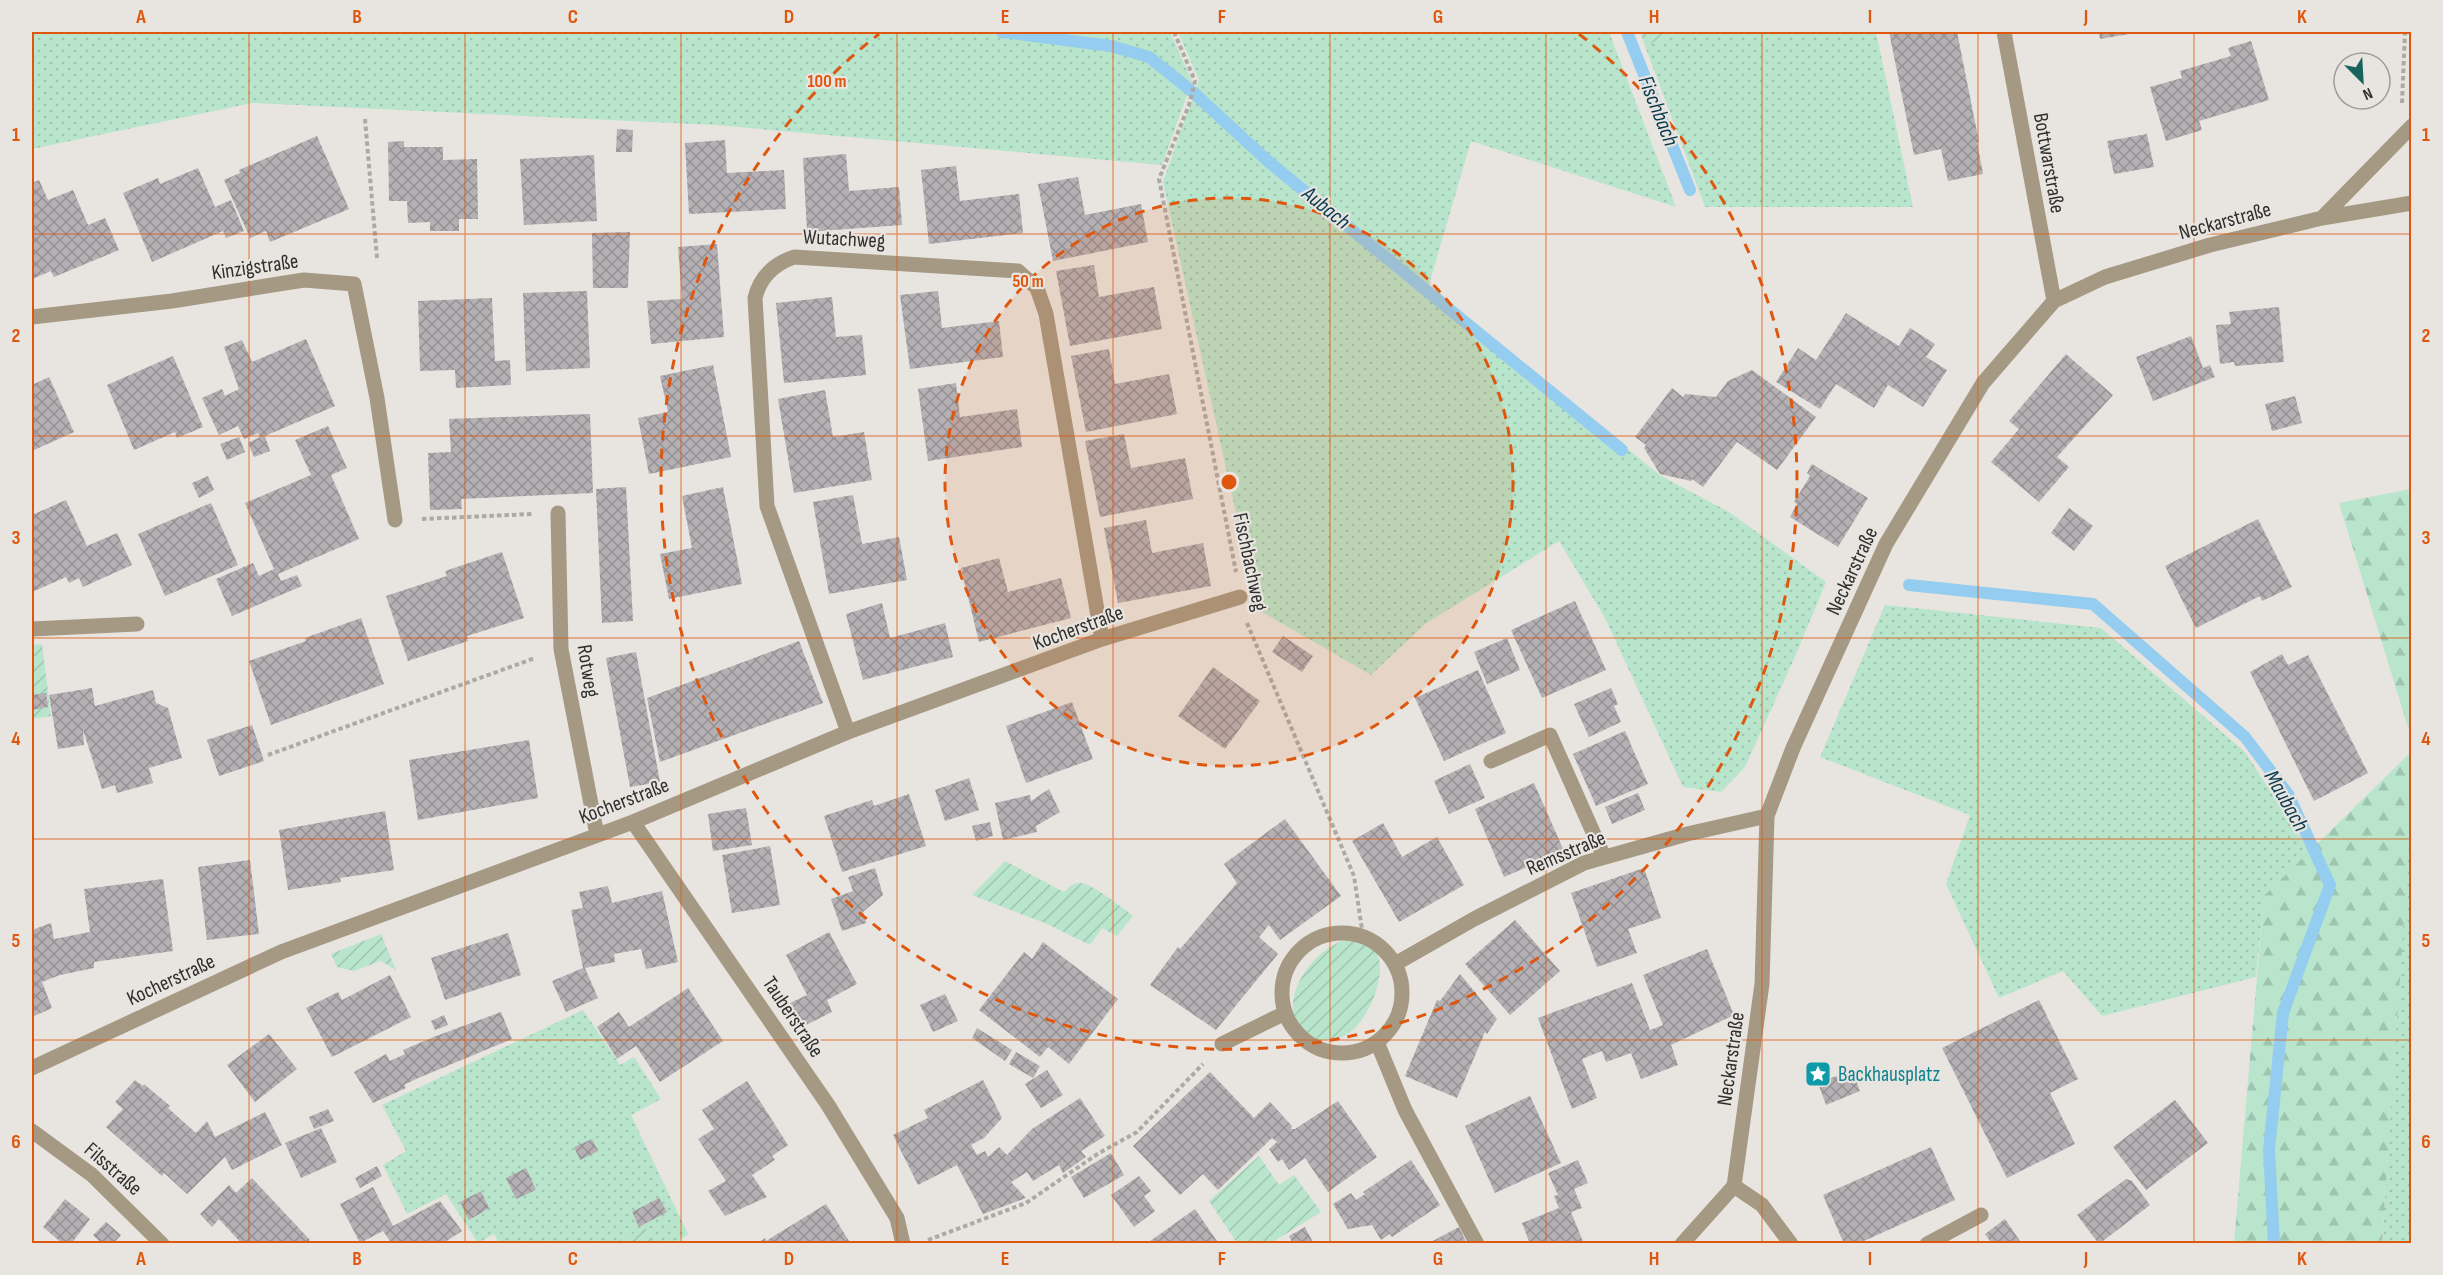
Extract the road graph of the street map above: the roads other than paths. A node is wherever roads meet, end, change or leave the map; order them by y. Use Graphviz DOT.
graph roads {
  1 [pos="2004,32"];
  2 [pos="2412,126"];
  3 [pos="2412,203"];
  4 [pos="2322,218"];
  5 [pos="2054,302"];
  6 [pos="32,317"];
  7 [pos="558,513"];
  8 [pos="394,520"];
  9 [pos="1240,597"];
  10 [pos="137,624"];
  11 [pos="32,629"];
  12 [pos="1102,639"];
  13 [pos="848,732"];
  14 [pos="1491,761"];
  15 [pos="1767,816"];
  16 [pos="633,822"];
  17 [pos="597,835"];
  18 [pos="1604,857"];
  19 [pos="1395,964"];
  20 [pos="1285,1013"];
  21 [pos="1377,1042"];
  22 [pos="1222,1044"];
  23 [pos="32,1068"];
  24 [pos="32,1131"];
  25 [pos="1734,1186"];
  26 [pos="1981,1215"];
  27 [pos="162,1244"];
  28 [pos="903,1244"];
  29 [pos="1476,1244"];
  30 [pos="1682,1244"];
  31 [pos="1791,1244"];
  32 [pos="1927,1244"];
  1 -- 5 [label="street, Bottwarstraße"];
  2 -- 4 [label="street"];
  3 -- 4 [label="street, Neckarstraße"];
  4 -- 5 [label="street, Neckarstraße"];
  5 -- 15 [label="street, Neckarstraße"];
  6 -- 8 [label="street, Kinzigstraße"];
  7 -- 17 [label="street, Rotweg"];
  9 -- 12 [label="street, Kocherstraße"];
  10 -- 11 [label="street"];
  12 -- 13 [label="street, Kocherstraße"];
  12 -- 13 [label="street, Wutachweg"];
  13 -- 16 [label="street, Kocherstraße"];
  14 -- 18 [label="street"];
  15 -- 18 [label="street, Remsstraße"];
  15 -- 25 [label="street, Neckarstraße"];
  16 -- 17 [label="street, Kocherstraße"];
  16 -- 28 [label="street, Tauberstraße"];
  17 -- 23 [label="street, Kocherstraße"];
  18 -- 19 [label="street, Remsstraße"];
  19 -- 20 [label="street"];
  19 -- 21 [label="street"];
  20 -- 21 [label="street"];
  20 -- 22 [label="street"];
  21 -- 29 [label="street"];
  24 -- 27 [label="street, Filsstraße"];
  25 -- 30 [label="street"];
  25 -- 31 [label="street"];
  26 -- 32 [label="street"];
}
